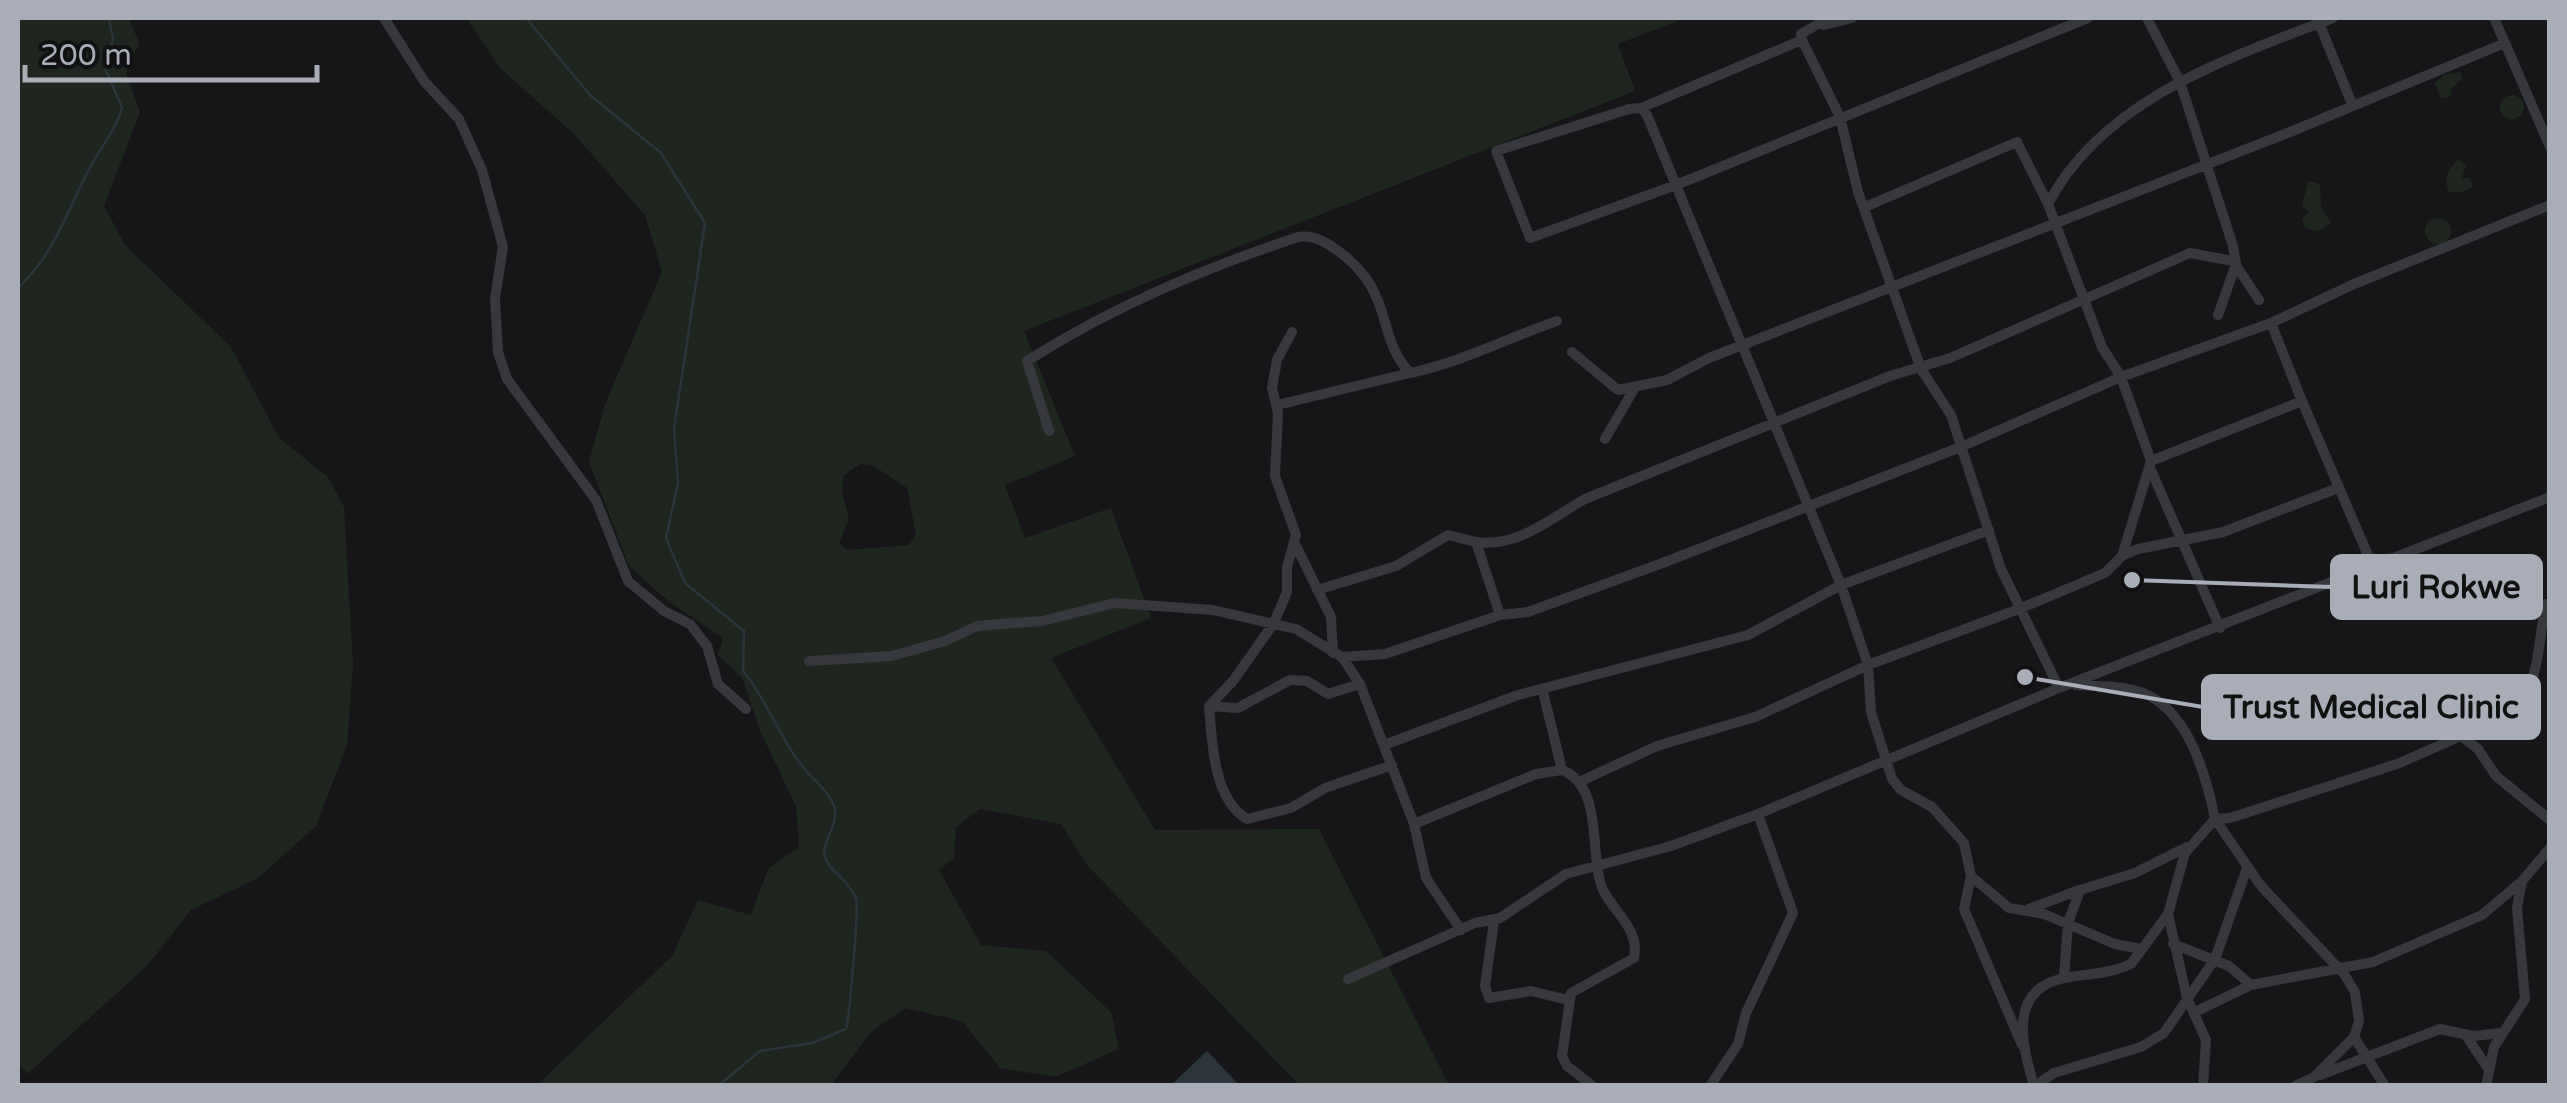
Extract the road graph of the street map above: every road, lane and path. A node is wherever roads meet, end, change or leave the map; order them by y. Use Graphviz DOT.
graph roads {
  1 [pos="384,18"];
  2 [pos="1828,18"];
  3 [pos="1852,18"];
  4 [pos="2088,18"];
  5 [pos="2147,18"];
  6 [pos="2333,18"];
  7 [pos="2494,18"];
  8 [pos="2318,20"];
  9 [pos="1801,37"];
  10 [pos="2505,43"];
  11 [pos="2180,82"];
  12 [pos="2352,104"];
  13 [pos="1640,108"];
  14 [pos="1840,117"];
  15 [pos="2545,121"];
  16 [pos="2550,147"];
  17 [pos="2208,160"];
  18 [pos="1676,185"];
  19 [pos="2048,204"];
  20 [pos="2550,205"];
  21 [pos="1865,207"];
  22 [pos="2053,222"];
  23 [pos="2236,264"];
  24 [pos="1892,285"];
  25 [pos="2259,300"];
  26 [pos="2082,301"];
  27 [pos="2218,315"];
  28 [pos="1557,321"];
  29 [pos="2272,323"];
  30 [pos="1292,332"];
  31 [pos="1741,347"];
  32 [pos="1572,352"];
  33 [pos="1920,369"];
  34 [pos="1410,373"];
  35 [pos="2121,378"];
  36 [pos="1634,390"];
  37 [pos="2302,402"];
  38 [pos="1277,404"];
  39 [pos="1775,425"];
  40 [pos="1049,431"];
  41 [pos="1605,439"];
  42 [pos="1963,446"];
  43 [pos="2151,465"];
  44 [pos="2338,488"];
  45 [pos="2550,498"];
  46 [pos="1808,504"];
  47 [pos="1989,530"];
  48 [pos="2181,540"];
  49 [pos="1476,542"];
  50 [pos="1295,544"];
  51 [pos="2122,556"];
  52 [pos="2374,567"];
  53 [pos="1841,585"];
  54 [pos="1317,590"];
  55 [pos="2545,604"];
  56 [pos="2019,610"];
  57 [pos="1500,615"];
  58 [pos="1274,622"];
  59 [pos="2220,628"];
  60 [pos="1337,655"];
  61 [pos="809,660"];
  62 [pos="1868,666"];
  63 [pos="1360,684"];
  64 [pos="2065,687"];
  65 [pos="1543,692"];
  66 [pos="1208,706"];
  67 [pos="746,709"];
  68 [pos="2461,736"];
  69 [pos="1384,745"];
  70 [pos="1889,760"];
  71 [pos="1392,766"];
  72 [pos="1562,770"];
  73 [pos="1579,782"];
  74 [pos="1758,814"];
  75 [pos="2215,818"];
  76 [pos="2550,820"];
  77 [pos="1414,824"];
  78 [pos="2192,844"];
  79 [pos="1598,847"];
  80 [pos="2550,848"];
  81 [pos="1620,860"];
  82 [pos="1596,866"];
  83 [pos="2248,868"];
  84 [pos="1972,876"];
  85 [pos="2522,881"];
  86 [pos="2080,890"];
  87 [pos="2025,910"];
  88 [pos="2168,914"];
  89 [pos="1494,921"];
  90 [pos="2068,922"];
  91 [pos="1461,930"];
  92 [pos="2173,944"];
  93 [pos="2142,949"];
  94 [pos="2215,959"];
  95 [pos="2336,967"];
  96 [pos="1348,978"];
  97 [pos="2064,978"];
  98 [pos="2252,985"];
  99 [pos="2187,998"];
  100 [pos="1568,1000"];
  101 [pos="2195,1012"];
  102 [pos="2465,1033"];
  103 [pos="2502,1033"];
  104 [pos="2354,1036"];
  105 [pos="2022,1045"];
  106 [pos="2366,1055"];
  107 [pos="2489,1070"];
  108 [pos="2314,1077"];
  109 [pos="1593,1086"];
  110 [pos="1710,1086"];
  111 [pos="2034,1086"];
  112 [pos="2203,1086"];
  113 [pos="2295,1086"];
  114 [pos="2385,1086"];
  115 [pos="2486,1086"];
  1 -- 67 [label="street"];
  2 -- 9 [label="street"];
  3 -- 9 [label="street"];
  4 -- 14 [label="street"];
  5 -- 11 [label="street"];
  6 -- 8 [label="street"];
  7 -- 10 [label="street"];
  8 -- 11 [label="street"];
  8 -- 12 [label="street"];
  9 -- 13 [label="street"];
  9 -- 14 [label="street"];
  10 -- 12 [label="street"];
  10 -- 15 [label="street"];
  11 -- 17 [label="street"];
  11 -- 19 [label="street"];
  12 -- 17 [label="street"];
  13 -- 18 [label="street"];
  13 -- 18 [label="street"];
  14 -- 18 [label="street"];
  14 -- 21 [label="street"];
  15 -- 16 [label="street"];
  17 -- 22 [label="street"];
  17 -- 23 [label="street"];
  18 -- 31 [label="street"];
  19 -- 21 [label="street"];
  19 -- 22 [label="street"];
  20 -- 29 [label="street"];
  21 -- 24 [label="street"];
  22 -- 24 [label="street"];
  22 -- 26 [label="street"];
  23 -- 25 [label="street"];
  23 -- 26 [label="street"];
  23 -- 27 [label="street"];
  24 -- 31 [label="street"];
  24 -- 33 [label="street"];
  26 -- 33 [label="street"];
  26 -- 35 [label="street"];
  28 -- 34 [label="street"];
  29 -- 35 [label="street"];
  29 -- 37 [label="street"];
  30 -- 38 [label="street"];
  31 -- 36 [label="street"];
  31 -- 39 [label="street"];
  32 -- 36 [label="street"];
  33 -- 39 [label="street"];
  33 -- 42 [label="street"];
  34 -- 38 [label="street"];
  34 -- 40 [label="street"];
  35 -- 42 [label="street"];
  35 -- 43 [label="street"];
  36 -- 41 [label="street"];
  37 -- 43 [label="street"];
  37 -- 44 [label="street"];
  38 -- 50 [label="street"];
  39 -- 46 [label="street"];
  39 -- 49 [label="street"];
  42 -- 46 [label="street"];
  42 -- 47 [label="street"];
  43 -- 48 [label="street"];
  43 -- 51 [label="street"];
  44 -- 48 [label="street"];
  44 -- 52 [label="street"];
  45 -- 52 [label="street"];
  46 -- 53 [label="street"];
  46 -- 57 [label="street"];
  47 -- 53 [label="street"];
  47 -- 56 [label="street"];
  48 -- 51 [label="street"];
  48 -- 59 [label="street"];
  49 -- 54 [label="street"];
  49 -- 57 [label="street"];
  50 -- 54 [label="street"];
  50 -- 58 [label="street"];
  51 -- 56 [label="street"];
  52 -- 59 [label="street"];
  53 -- 62 [label="street"];
  53 -- 65 [label="street"];
  54 -- 60 [label="street"];
  55 -- 68 [label="street"];
  56 -- 62 [label="street"];
  56 -- 64 [label="street"];
  57 -- 60 [label="street"];
  58 -- 60 [label="street"];
  58 -- 61 [label="street"];
  58 -- 66 [label="street"];
  59 -- 64 [label="street"];
  60 -- 63 [label="street"];
  62 -- 70 [label="street"];
  62 -- 73 [label="street"];
  63 -- 66 [label="street"];
  63 -- 69 [label="street"];
  64 -- 70 [label="street"];
  64 -- 75 [label="street"];
  65 -- 69 [label="street"];
  65 -- 72 [label="street"];
  66 -- 71 [label="street"];
  68 -- 75 [label="street"];
  68 -- 76 [label="street"];
  69 -- 71 [label="street"];
  70 -- 74 [label="street"];
  70 -- 84 [label="street"];
  71 -- 77 [label="street"];
  72 -- 73 [label="street"];
  72 -- 77 [label="street"];
  73 -- 79 [label="street"];
  74 -- 81 [label="street"];
  74 -- 110 [label="street"];
  75 -- 78 [label="street"];
  75 -- 83 [label="street"];
  77 -- 91 [label="street"];
  78 -- 86 [label="street"];
  78 -- 88 [label="street"];
  79 -- 81 [label="street"];
  79 -- 82 [label="street"];
  80 -- 85 [label="street"];
  81 -- 82 [label="street"];
  82 -- 89 [label="street"];
  82 -- 100 [label="street"];
  83 -- 94 [label="street"];
  83 -- 95 [label="street"];
  84 -- 87 [label="street"];
  84 -- 105 [label="street"];
  85 -- 95 [label="street"];
  85 -- 103 [label="street"];
  86 -- 87 [label="street"];
  86 -- 90 [label="street"];
  87 -- 90 [label="street"];
  88 -- 92 [label="street"];
  88 -- 93 [label="street"];
  89 -- 91 [label="street"];
  89 -- 100 [label="street"];
  90 -- 93 [label="street"];
  90 -- 97 [label="street"];
  91 -- 96 [label="street"];
  92 -- 94 [label="street"];
  92 -- 99 [label="street"];
  93 -- 97 [label="street"];
  94 -- 98 [label="street"];
  94 -- 99 [label="street"];
  95 -- 98 [label="street"];
  95 -- 104 [label="street"];
  97 -- 105 [label="street"];
  98 -- 101 [label="street"];
  99 -- 101 [label="street"];
  99 -- 111 [label="street"];
  100 -- 109 [label="street"];
  101 -- 112 [label="street"];
  102 -- 103 [label="street"];
  102 -- 106 [label="street"];
  102 -- 107 [label="street"];
  103 -- 107 [label="street"];
  104 -- 106 [label="street"];
  104 -- 108 [label="street"];
  105 -- 111 [label="street"];
  106 -- 108 [label="street"];
  106 -- 114 [label="street"];
  107 -- 115 [label="street"];
  108 -- 113 [label="street"];
}
